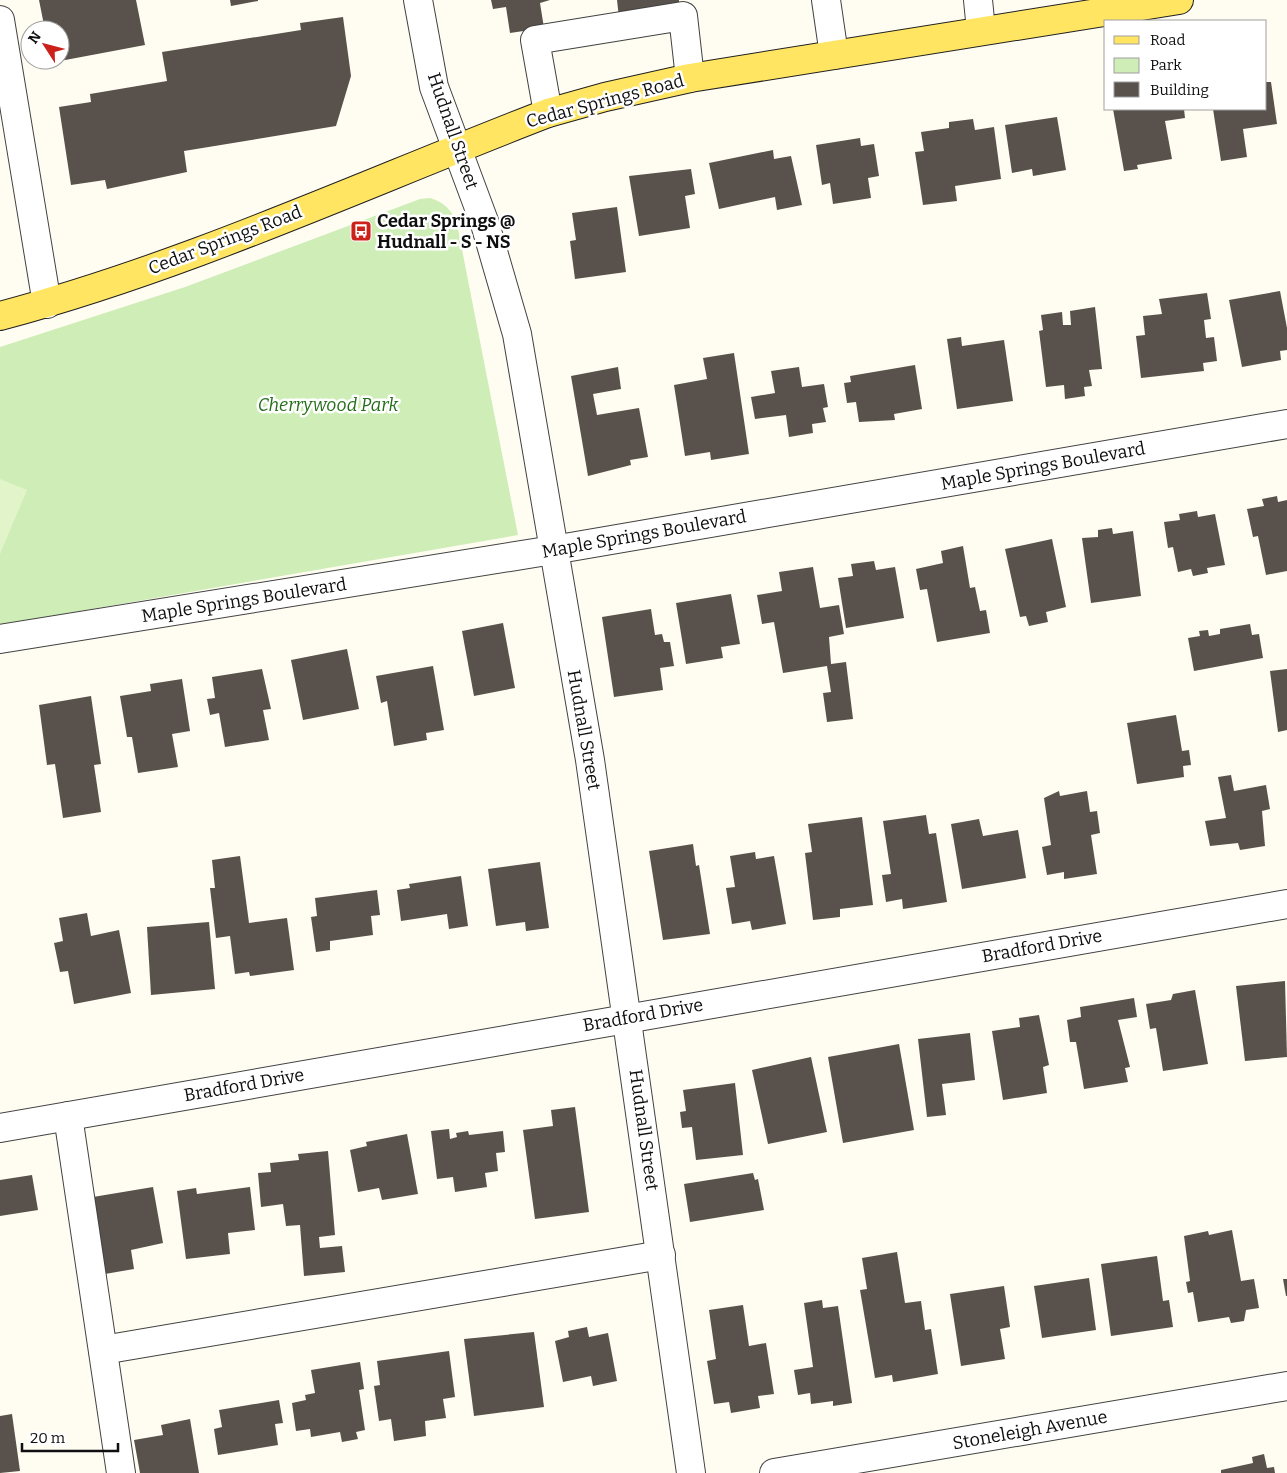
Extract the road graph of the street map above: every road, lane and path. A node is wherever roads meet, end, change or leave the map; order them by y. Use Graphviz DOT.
graph roads {
  1 [pos="418,0"];
  2 [pos="826,0"];
  3 [pos="978,0"];
  4 [pos="1179,0"];
  5 [pos="1089,6"];
  6 [pos="0,20"];
  7 [pos="981,30"];
  8 [pos="834,55"];
  9 [pos="690,78"];
  10 [pos="548,113"];
  11 [pos="457,148"];
  12 [pos="47,304"];
  13 [pos="0,316"];
  14 [pos="1287,424"];
  15 [pos="553,550"];
  16 [pos="0,639"];
  17 [pos="1287,904"];
  18 [pos="628,1017"];
  19 [pos="68,1116"];
  20 [pos="0,1128"];
  21 [pos="661,1255"];
  22 [pos="103,1350"];
  23 [pos="1287,1386"];
  24 [pos="121,1473"];
  25 [pos="692,1473"];
  26 [pos="774,1473"];
  1 -- 11 [label="street, Hudnall Street"];
  2 -- 8 [label="street"];
  3 -- 7 [label="street"];
  4 -- 5 [label="main road, Cedar Springs Road"];
  5 -- 7 [label="main road, Cedar Springs Road"];
  6 -- 12 [label="street"];
  7 -- 8 [label="main road, Cedar Springs Road"];
  8 -- 9 [label="main road, Cedar Springs Road"];
  9 -- 10 [label="main road, Cedar Springs Road"];
  9 -- 10 [label="street"];
  10 -- 11 [label="main road, Cedar Springs Road"];
  11 -- 12 [label="main road, Cedar Springs Road"];
  11 -- 15 [label="street, Hudnall Street"];
  12 -- 13 [label="main road, Cedar Springs Road"];
  14 -- 15 [label="street, Maple Springs Boulevard"];
  15 -- 16 [label="street, Maple Springs Boulevard"];
  15 -- 18 [label="street, Hudnall Street"];
  17 -- 18 [label="street, Bradford Drive"];
  18 -- 19 [label="street, Bradford Drive"];
  18 -- 21 [label="street, Hudnall Street"];
  19 -- 20 [label="street, Bradford Drive"];
  19 -- 22 [label="street"];
  21 -- 22 [label="street"];
  21 -- 25 [label="street, Hudnall Street"];
  22 -- 24 [label="street"];
  23 -- 26 [label="street, Stoneleigh Avenue"];
}
